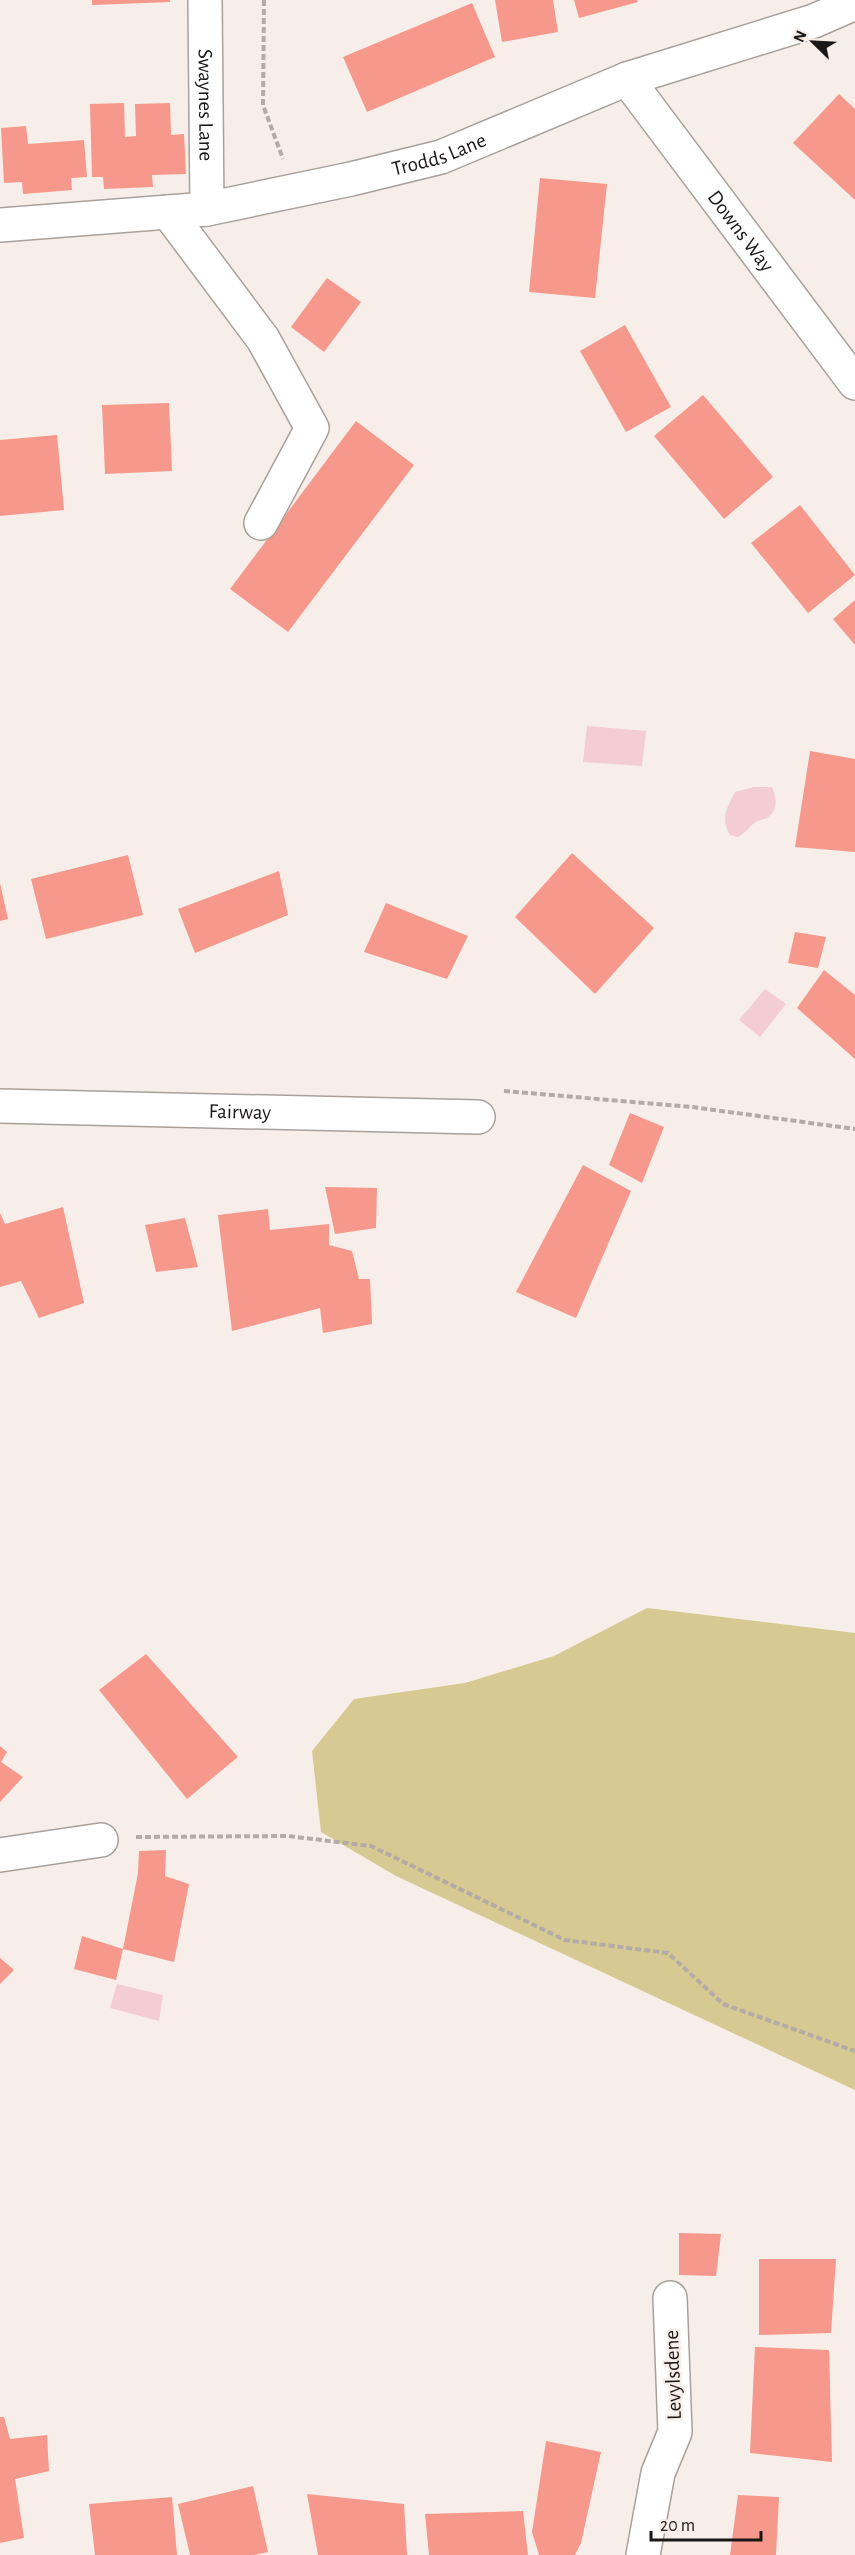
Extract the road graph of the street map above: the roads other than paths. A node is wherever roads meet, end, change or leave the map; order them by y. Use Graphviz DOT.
graph roads {
  1 [pos="205,0"];
  2 [pos="855,3"];
  3 [pos="627,79"];
  4 [pos="207,209"];
  5 [pos="168,212"];
  6 [pos="0,225"];
  7 [pos="855,383"];
  8 [pos="261,523"];
  9 [pos="0,1106"];
  10 [pos="478,1117"];
  11 [pos="101,1840"];
  12 [pos="0,1855"];
  13 [pos="669,2298"];
  14 [pos="643,2555"];
  1 -- 4 [label="street, Swaynes Lane"];
  2 -- 3 [label="street, Trodds Lane"];
  3 -- 4 [label="street, Trodds Lane"];
  3 -- 7 [label="street, Downs Way"];
  4 -- 5 [label="street, Trodds Lane"];
  5 -- 6 [label="street, Trodds Lane"];
  5 -- 8 [label="street"];
  9 -- 10 [label="street, Fairway"];
  11 -- 12 [label="street"];
  13 -- 14 [label="street, Levylsdene"];
}
